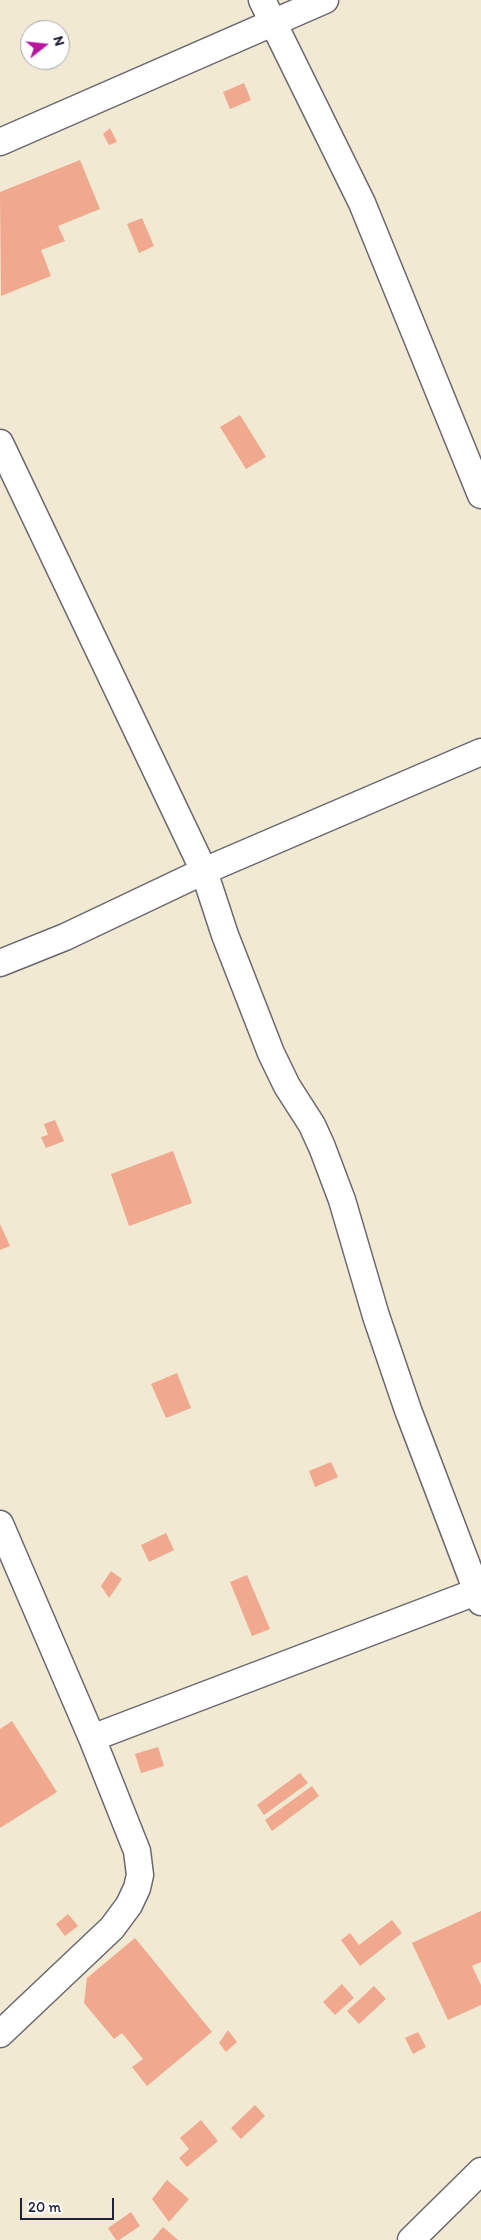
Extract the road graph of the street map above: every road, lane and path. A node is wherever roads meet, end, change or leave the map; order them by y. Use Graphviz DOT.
graph roads {
  1 [pos="325,0"];
  2 [pos="267,11"];
  3 [pos="0,142"];
  4 [pos="0,443"];
  5 [pos="481,495"];
  6 [pos="481,752"];
  7 [pos="204,871"];
  8 [pos="0,963"];
  9 [pos="0,1524"];
  10 [pos="480,1594"];
  11 [pos="92,1738"];
  12 [pos="0,2034"];
  13 [pos="481,2171"];
  14 [pos="411,2240"];
  1 -- 2 [label="street"];
  2 -- 3 [label="street"];
  2 -- 5 [label="street"];
  4 -- 7 [label="street"];
  6 -- 7 [label="street"];
  7 -- 8 [label="street"];
  7 -- 10 [label="street"];
  9 -- 11 [label="street"];
  10 -- 11 [label="street"];
  11 -- 12 [label="street"];
  13 -- 14 [label="street"];
}
